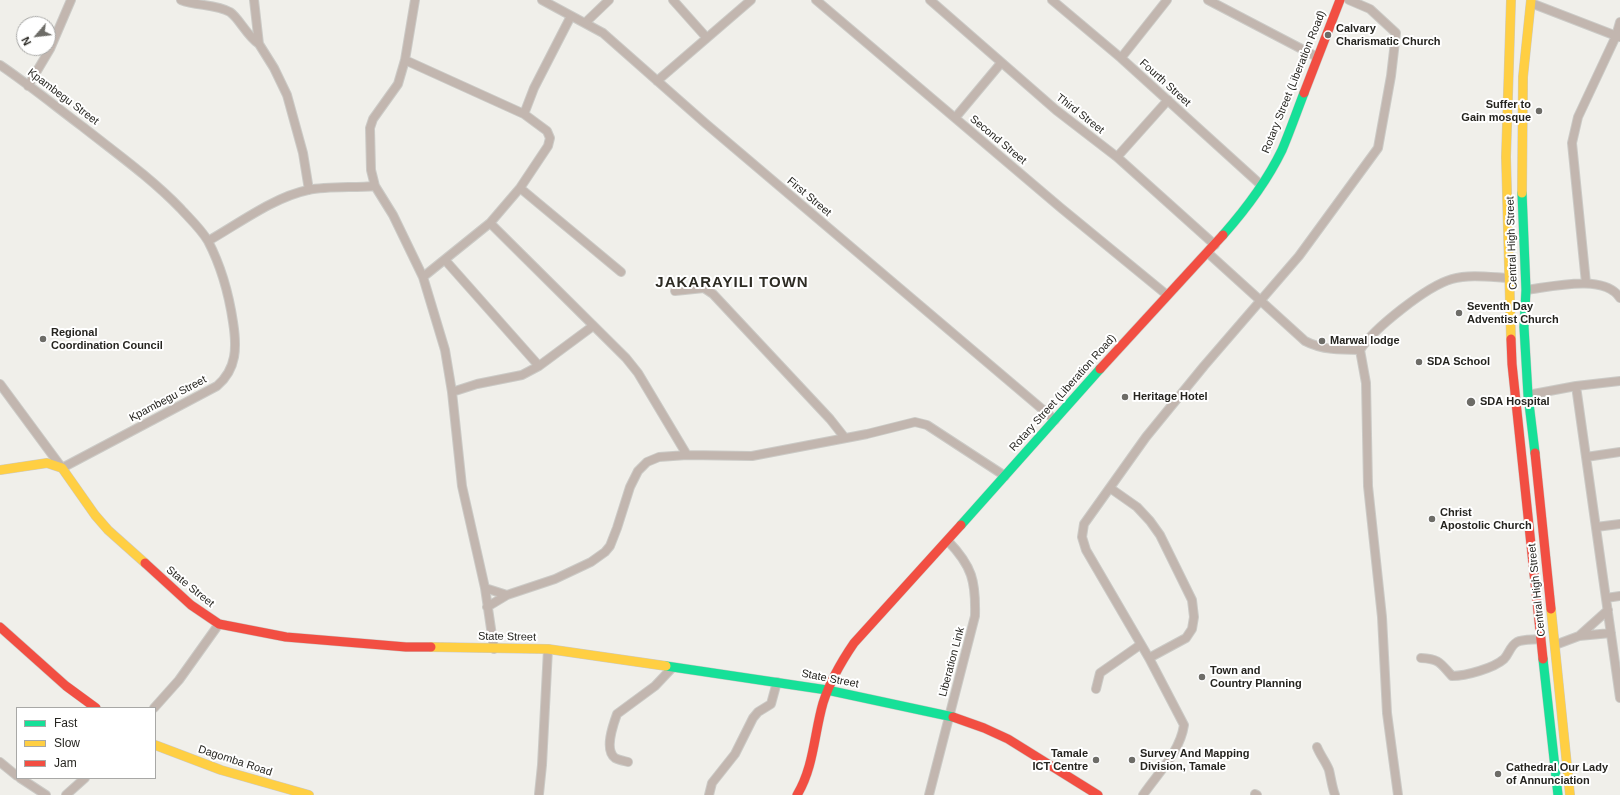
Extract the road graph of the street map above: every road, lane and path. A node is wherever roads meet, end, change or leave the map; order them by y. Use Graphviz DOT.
graph roads {
  1 [pos="71,0"];
  2 [pos="181,0"];
  3 [pos="254,0"];
  4 [pos="414,0"];
  5 [pos="542,0"];
  6 [pos="610,0"];
  7 [pos="673,0"];
  8 [pos="751,0"];
  9 [pos="816,0"];
  10 [pos="1052,0"];
  11 [pos="1167,0"];
  12 [pos="1208,0"];
  13 [pos="1340,0"];
  14 [pos="1349,0"];
  15 [pos="1511,0"];
  16 [pos="934,1"];
  17 [pos="1531,1"];
  18 [pos="571,16"];
  19 [pos="1620,22"];
  20 [pos="585,23"];
  21 [pos="706,37"];
  22 [pos="1618,37"];
  23 [pos="259,44"];
  24 [pos="1317,56"];
  25 [pos="1121,58"];
  26 [pos="405,60"];
  27 [pos="1001,63"];
  28 [pos="0,65"];
  29 [pos="658,81"];
  30 [pos="28,86"];
  31 [pos="1168,100"];
  32 [pos="524,114"];
  33 [pos="955,118"];
  34 [pos="1117,157"];
  35 [pos="1261,184"];
  36 [pos="375,186"];
  37 [pos="520,188"];
  38 [pos="309,190"];
  39 [pos="490,223"];
  40 [pos="208,241"];
  41 [pos="1215,245"];
  42 [pos="1208,253"];
  43 [pos="445,260"];
  44 [pos="621,272"];
  45 [pos="423,277"];
  46 [pos="1508,278"];
  47 [pos="1586,282"];
  48 [pos="1526,290"];
  49 [pos="675,291"];
  50 [pos="1167,295"];
  51 [pos="1620,298"];
  52 [pos="1259,300"];
  53 [pos="593,326"];
  54 [pos="1360,350"];
  55 [pos="539,366"];
  56 [pos="1620,381"];
  57 [pos="1576,386"];
  58 [pos="2,389"];
  59 [pos="452,392"];
  60 [pos="1528,395"];
  61 [pos="1055,420"];
  62 [pos="844,438"];
  63 [pos="1620,452"];
  64 [pos="687,454"];
  65 [pos="1586,457"];
  66 [pos="62,468"];
  67 [pos="0,470"];
  68 [pos="1005,476"];
  69 [pos="1110,488"];
  70 [pos="1620,524"];
  71 [pos="1596,527"];
  72 [pos="948,541"];
  73 [pos="1532,548"];
  74 [pos="1545,553"];
  75 [pos="486,588"];
  76 [pos="507,595"];
  77 [pos="1620,596"];
  78 [pos="1606,598"];
  79 [pos="487,607"];
  80 [pos="1608,610"];
  81 [pos="219,624"];
  82 [pos="0,627"];
  83 [pos="1611,633"];
  84 [pos="1579,636"];
  85 [pos="1541,639"];
  86 [pos="1140,645"];
  87 [pos="1555,645"];
  88 [pos="494,649"];
  89 [pos="548,649"];
  90 [pos="1149,658"];
  91 [pos="1421,658"];
  92 [pos="1618,667"];
  93 [pos="672,668"];
  94 [pos="777,682"];
  95 [pos="1096,689"];
  96 [pos="827,690"];
  97 [pos="1620,698"];
  98 [pos="95,707"];
  99 [pos="155,707"];
  100 [pos="949,716"];
  101 [pos="156,744"];
  102 [pos="1317,747"];
  103 [pos="0,762"];
  104 [pos="628,762"];
  105 [pos="16,775"];
  106 [pos="22,779"];
  107 [pos="84,779"];
  108 [pos="539,794"];
  109 [pos="46,795"];
  110 [pos="66,795"];
  111 [pos="309,795"];
  112 [pos="709,795"];
  113 [pos="797,795"];
  114 [pos="929,795"];
  115 [pos="1098,795"];
  116 [pos="1143,795"];
  117 [pos="1335,795"];
  118 [pos="1398,795"];
  119 [pos="1558,795"];
  120 [pos="1570,795"];
  1 -- 30 [label="street"];
  2 -- 23 [label="street"];
  3 -- 23 [label="street"];
  4 -- 26 [label="street"];
  5 -- 18 [label="street, First Street"];
  6 -- 20 [label="street"];
  7 -- 21 [label="street"];
  8 -- 21 [label="street"];
  9 -- 33 [label="street, Second Street"];
  10 -- 25 [label="street, Fourth Street"];
  11 -- 25 [label="street"];
  12 -- 24 [label="street"];
  13 -- 24 [label="main road, Rotary Street (Liberation Road)"];
  14 -- 52 [label="street"];
  15 -- 46 [label="main road, Central High Street"];
  16 -- 27 [label="street, Third Street"];
  17 -- 22 [label="street"];
  17 -- 48 [label="main road, Central High Street"];
  18 -- 20 [label="street, First Street"];
  18 -- 32 [label="street"];
  19 -- 22 [label="street"];
  20 -- 29 [label="street, First Street"];
  21 -- 29 [label="street"];
  22 -- 47 [label="street"];
  23 -- 38 [label="street"];
  24 -- 35 [label="main road, Rotary Street (Liberation Road)"];
  25 -- 31 [label="street, Fourth Street"];
  26 -- 32 [label="street"];
  26 -- 36 [label="street"];
  27 -- 33 [label="street"];
  27 -- 34 [label="street, Third Street"];
  28 -- 30 [label="street, Kpambegu Street"];
  29 -- 61 [label="street, First Street"];
  30 -- 40 [label="street, Kpambegu Street"];
  31 -- 34 [label="street"];
  31 -- 35 [label="street, Fourth Street"];
  32 -- 37 [label="street"];
  33 -- 50 [label="street, Second Street"];
  34 -- 41 [label="street, Third Street"];
  35 -- 41 [label="main road, Rotary Street (Liberation Road)"];
  36 -- 38 [label="street"];
  36 -- 45 [label="street"];
  37 -- 39 [label="street"];
  37 -- 44 [label="street"];
  38 -- 40 [label="street"];
  39 -- 43 [label="street"];
  39 -- 53 [label="street"];
  40 -- 66 [label="street, Kpambegu Street"];
  41 -- 42 [label="main road, Rotary Street (Liberation Road)"];
  42 -- 50 [label="main road, Rotary Street (Liberation Road)"];
  42 -- 52 [label="street"];
  43 -- 45 [label="street"];
  43 -- 55 [label="street"];
  45 -- 59 [label="street"];
  46 -- 54 [label="street"];
  46 -- 73 [label="main road, Central High Street"];
  47 -- 48 [label="street"];
  47 -- 51 [label="street"];
  48 -- 60 [label="main road, Central High Street"];
  49 -- 62 [label="street"];
  50 -- 61 [label="main road, Rotary Street (Liberation Road)"];
  52 -- 54 [label="street"];
  52 -- 69 [label="street"];
  53 -- 55 [label="street"];
  53 -- 64 [label="street"];
  54 -- 118 [label="street"];
  55 -- 59 [label="street"];
  56 -- 57 [label="street"];
  57 -- 60 [label="street"];
  57 -- 65 [label="street"];
  58 -- 66 [label="street, State Street"];
  59 -- 75 [label="street"];
  60 -- 74 [label="main road, Central High Street"];
  61 -- 68 [label="main road, Rotary Street (Liberation Road)"];
  62 -- 64 [label="street"];
  62 -- 68 [label="street"];
  63 -- 65 [label="street"];
  64 -- 76 [label="street"];
  65 -- 71 [label="street"];
  66 -- 67 [label="main road"];
  66 -- 81 [label="main road, State Street"];
  68 -- 72 [label="main road, Rotary Street (Liberation Road)"];
  69 -- 86 [label="street"];
  69 -- 90 [label="street"];
  70 -- 71 [label="street"];
  71 -- 78 [label="street"];
  72 -- 96 [label="main road, Rotary Street (Liberation Road)"];
  72 -- 100 [label="street, Liberation Link"];
  73 -- 74 [label="main road"];
  73 -- 85 [label="main road, Central High Street"];
  74 -- 87 [label="main road, Central High Street"];
  75 -- 76 [label="street"];
  75 -- 79 [label="street"];
  76 -- 79 [label="street"];
  77 -- 78 [label="street"];
  78 -- 80 [label="street"];
  79 -- 88 [label="street"];
  80 -- 83 [label="street"];
  80 -- 84 [label="street"];
  81 -- 88 [label="main road, State Street"];
  81 -- 99 [label="street"];
  82 -- 98 [label="main road"];
  83 -- 84 [label="street"];
  83 -- 92 [label="street"];
  84 -- 87 [label="street"];
  85 -- 91 [label="street"];
  85 -- 119 [label="main road, Central High Street"];
  86 -- 90 [label="street"];
  86 -- 95 [label="street"];
  87 -- 120 [label="main road, Central High Street"];
  88 -- 89 [label="main road, State Street"];
  89 -- 93 [label="main road, State Street"];
  89 -- 108 [label="street"];
  90 -- 116 [label="street"];
  92 -- 97 [label="street"];
  93 -- 94 [label="main road, State Street"];
  93 -- 104 [label="street"];
  94 -- 96 [label="main road, State Street"];
  94 -- 112 [label="street"];
  96 -- 100 [label="main road, State Street"];
  96 -- 113 [label="main road, Rotary Street (Liberation Road)"];
  100 -- 114 [label="street, Liberation Link"];
  100 -- 115 [label="main road, State Street"];
  101 -- 111 [label="main road, Dagomba Road"];
  102 -- 117 [label="street"];
  103 -- 105 [label="street"];
  106 -- 109 [label="street"];
  107 -- 110 [label="street"];
}
